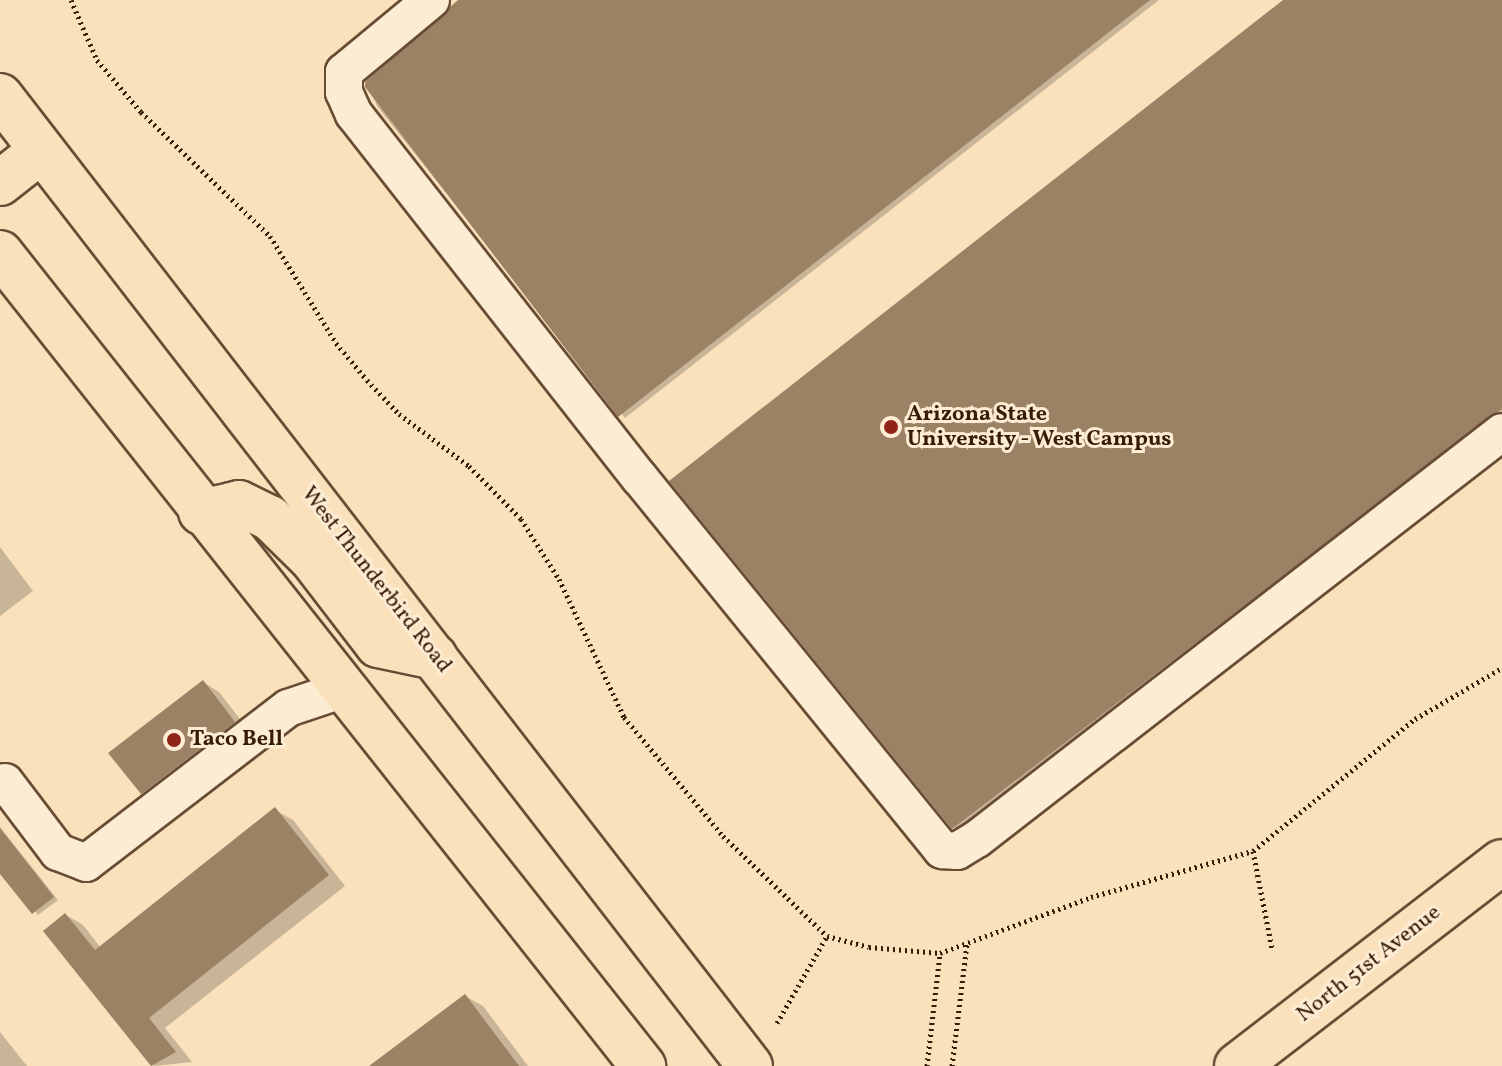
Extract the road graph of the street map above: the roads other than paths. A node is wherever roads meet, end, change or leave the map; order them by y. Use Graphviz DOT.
graph roads {
  1 [pos="431,0"];
  2 [pos="0,96"];
  3 [pos="42,150"];
  4 [pos="0,183"];
  5 [pos="0,253"];
  6 [pos="1502,432"];
  7 [pos="201,512"];
  8 [pos="435,657"];
  9 [pos="344,689"];
  10 [pos="5,782"];
  11 [pos="1502,862"];
  12 [pos="643,1066"];
  13 [pos="750,1066"];
  14 [pos="1237,1066"];
  1 -- 6 [label="lane"];
  2 -- 3 [label="main road, West Thunderbird Road"];
  3 -- 4 [label="main road"];
  3 -- 8 [label="main road, West Thunderbird Road"];
  5 -- 7 [label="main road"];
  7 -- 8 [label="main road"];
  7 -- 9 [label="main road"];
  8 -- 13 [label="main road, West Thunderbird Road"];
  9 -- 10 [label="lane"];
  9 -- 12 [label="main road"];
  11 -- 14 [label="main road, North 51st Avenue"];
}
